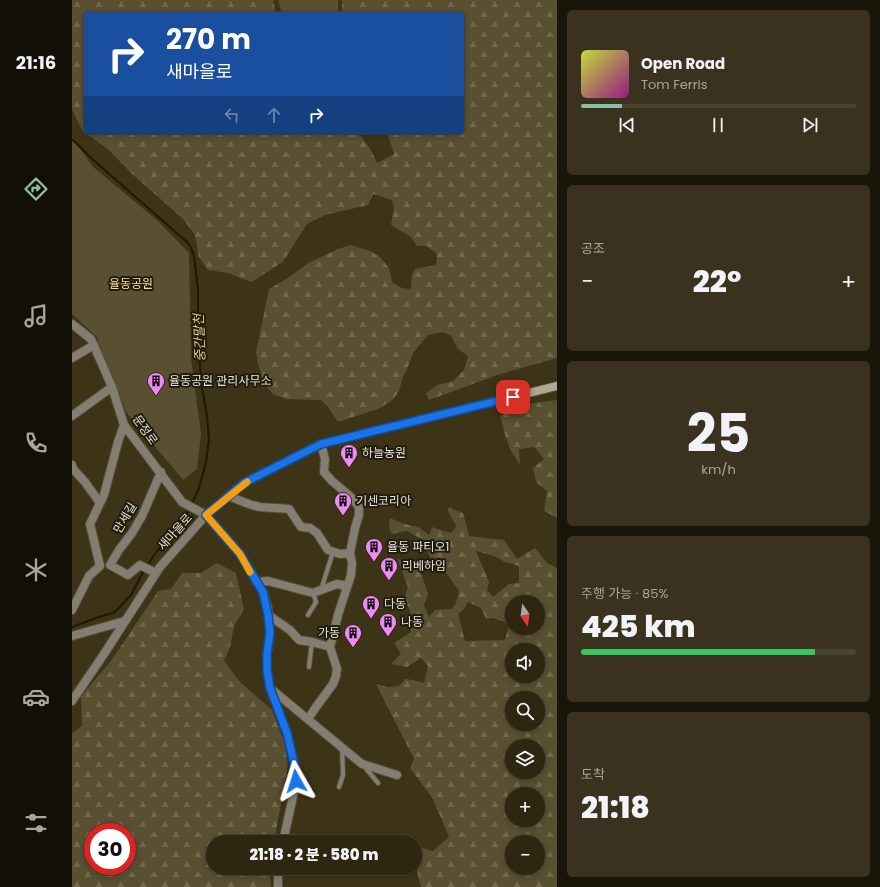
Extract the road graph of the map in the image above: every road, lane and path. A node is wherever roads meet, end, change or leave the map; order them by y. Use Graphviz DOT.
graph roads {
  1 [pos="72,324"];
  2 [pos="94,346"];
  3 [pos="72,358"];
  4 [pos="557,386"];
  5 [pos="112,387"];
  6 [pos="72,416"];
  7 [pos="124,425"];
  8 [pos="321,444"];
  9 [pos="72,465"];
  10 [pos="161,472"];
  11 [pos="229,496"];
  12 [pos="100,503"];
  13 [pos="206,515"];
  14 [pos="333,552"];
  15 [pos="350,553"];
  16 [pos="110,565"];
  17 [pos="100,566"];
  18 [pos="153,571"];
  19 [pos="256,582"];
  20 [pos="347,586"];
  21 [pos="321,590"];
  22 [pos="312,593"];
  23 [pos="72,610"];
  24 [pos="268,615"];
  25 [pos="308,615"];
  26 [pos="125,621"];
  27 [pos="72,636"];
  28 [pos="312,642"];
  29 [pos="330,647"];
  30 [pos="309,667"];
  31 [pos="270,688"];
  32 [pos="72,701"];
  33 [pos="308,719"];
  34 [pos="342,747"];
  35 [pos="362,764"];
  36 [pos="397,775"];
  37 [pos="378,783"];
  38 [pos="339,787"];
  39 [pos="285,835"];
  40 [pos="278,875"];
  41 [pos="278,887"];
  1 -- 2 [label="street, 문정로"];
  2 -- 3 [label="street"];
  2 -- 5 [label="street, 문정로"];
  4 -- 8 [label="street, 새마을로"];
  5 -- 6 [label="street"];
  5 -- 7 [label="street, 문정로"];
  7 -- 10 [label="street, 문정로"];
  7 -- 12 [label="street"];
  8 -- 11 [label="street, 새마을로"];
  8 -- 15 [label="street"];
  9 -- 12 [label="street"];
  10 -- 13 [label="street, 문정로"];
  10 -- 16 [label="street, 만세길"];
  11 -- 13 [label="street, 새마을로"];
  11 -- 14 [label="street"];
  12 -- 17 [label="street"];
  13 -- 18 [label="street, 새마을로"];
  13 -- 19 [label="street"];
  14 -- 15 [label="street"];
  14 -- 21 [label="lane"];
  15 -- 20 [label="street"];
  16 -- 17 [label="street"];
  16 -- 18 [label="street"];
  17 -- 23 [label="street"];
  18 -- 26 [label="street, 새마을로"];
  19 -- 22 [label="street"];
  19 -- 24 [label="street"];
  20 -- 21 [label="street"];
  20 -- 29 [label="street"];
  21 -- 22 [label="street"];
  22 -- 25 [label="lane"];
  24 -- 28 [label="street"];
  24 -- 31 [label="street"];
  26 -- 27 [label="street"];
  26 -- 32 [label="street, 새마을로"];
  28 -- 29 [label="street"];
  28 -- 30 [label="lane"];
  29 -- 33 [label="street"];
  31 -- 33 [label="street"];
  31 -- 39 [label="street"];
  33 -- 34 [label="street"];
  34 -- 35 [label="street"];
  34 -- 38 [label="lane"];
  35 -- 36 [label="street"];
  35 -- 37 [label="lane"];
  40 -- 41 [label="street"];
}
